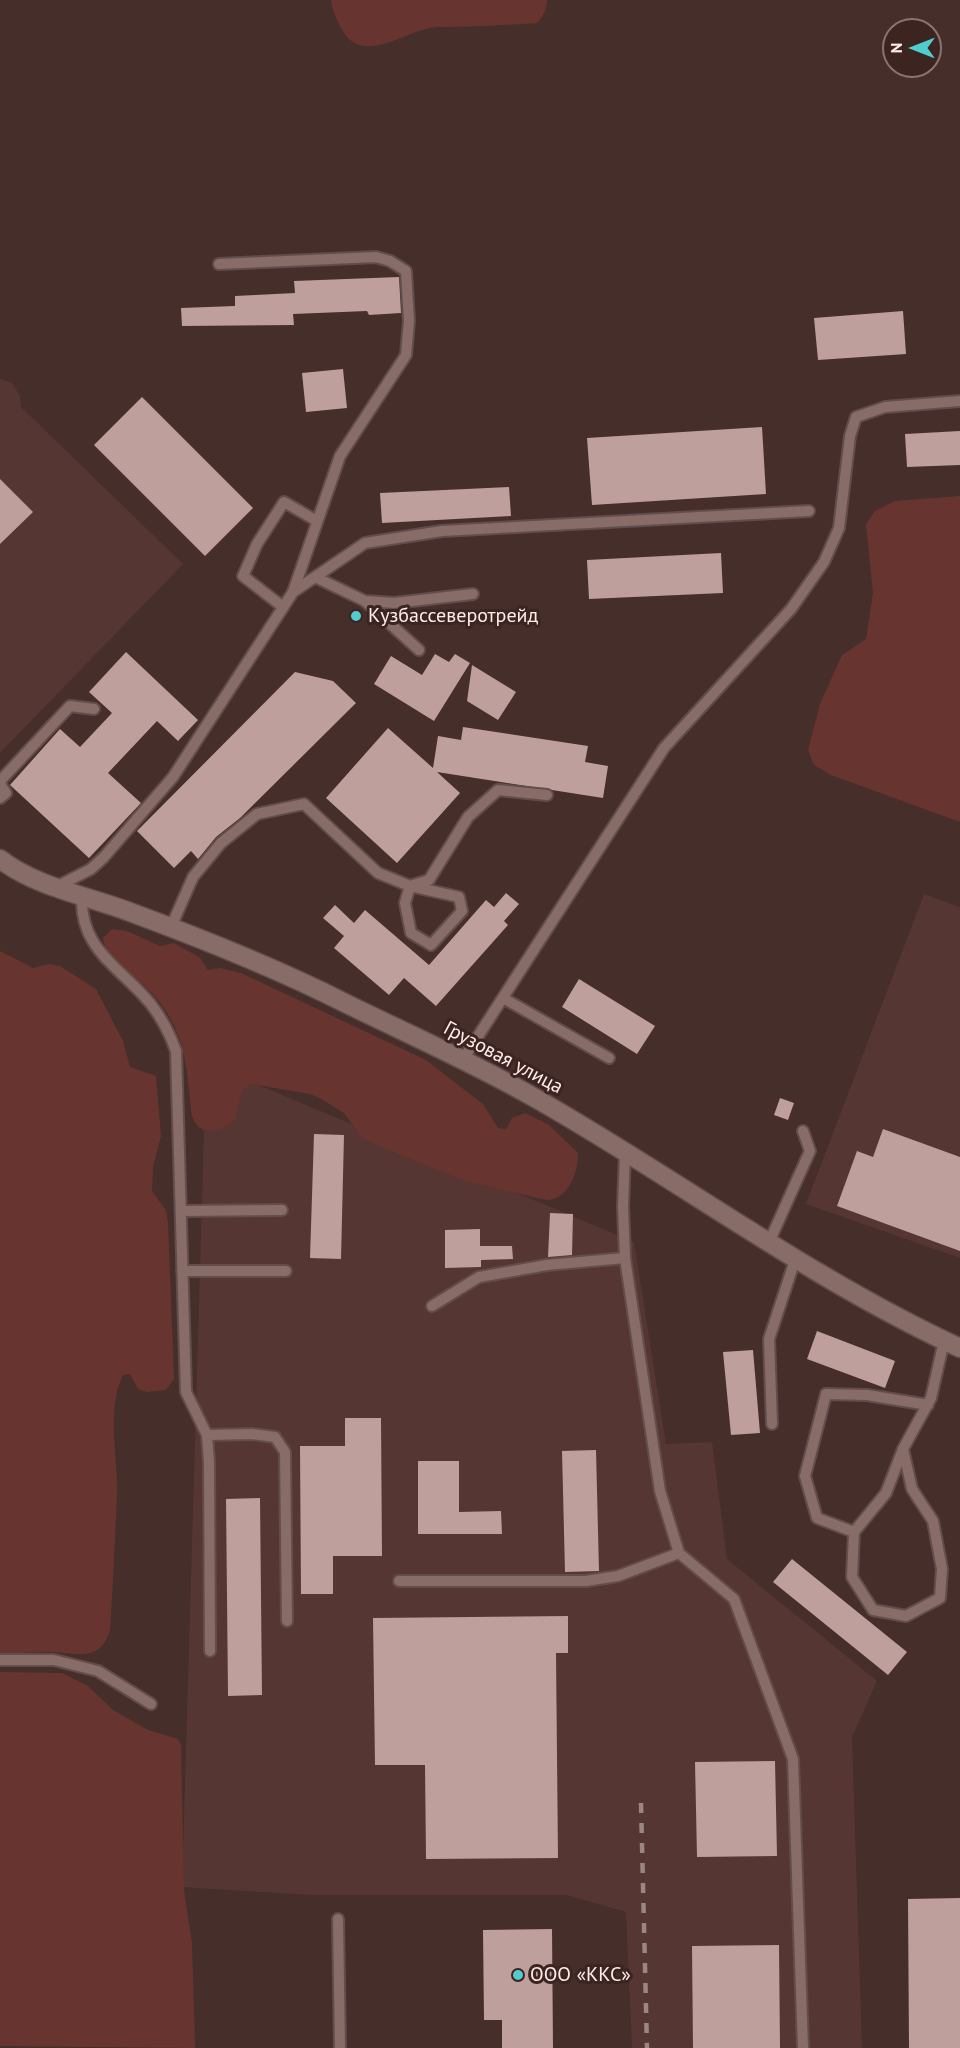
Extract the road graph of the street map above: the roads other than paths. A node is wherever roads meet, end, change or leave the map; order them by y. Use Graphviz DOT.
graph roads {
  1 [pos="219,264"];
  2 [pos="960,401"];
  3 [pos="809,511"];
  4 [pos="317,521"];
  5 [pos="315,577"];
  6 [pos="293,592"];
  7 [pos="473,594"];
  8 [pos="365,601"];
  9 [pos="283,607"];
  10 [pos="419,650"];
  11 [pos="94,709"];
  12 [pos="0,783"];
  13 [pos="547,795"];
  14 [pos="0,798"];
  15 [pos="0,859"];
  16 [pos="56,886"];
  17 [pos="411,886"];
  18 [pos="82,895"];
  19 [pos="171,927"];
  20 [pos="503,998"];
  21 [pos="609,1058"];
  22 [pos="462,1061"];
  23 [pos="803,1131"];
  24 [pos="625,1153"];
  25 [pos="282,1210"];
  26 [pos="181,1211"];
  27 [pos="770,1240"];
  28 [pos="625,1258"];
  29 [pos="795,1260"];
  30 [pos="182,1271"];
  31 [pos="286,1271"];
  32 [pos="432,1306"];
  33 [pos="952,1345"];
  34 [pos="928,1405"];
  35 [pos="772,1424"];
  36 [pos="207,1435"];
  37 [pos="903,1449"];
  38 [pos="854,1532"];
  39 [pos="679,1552"];
  40 [pos="399,1581"];
  41 [pos="287,1621"];
  42 [pos="210,1651"];
  43 [pos="0,1660"];
  44 [pos="151,1704"];
  45 [pos="339,1919"];
  46 [pos="340,2048"];
  47 [pos="803,2048"];
  1 -- 4 [label="lane"];
  2 -- 20 [label="lane"];
  3 -- 5 [label="lane"];
  4 -- 6 [label="lane"];
  4 -- 9 [label="lane"];
  5 -- 6 [label="lane"];
  5 -- 8 [label="lane"];
  6 -- 9 [label="lane"];
  7 -- 8 [label="lane"];
  8 -- 10 [label="lane"];
  9 -- 16 [label="lane"];
  11 -- 12 [label="lane"];
  12 -- 14 [label="lane"];
  13 -- 17 [label="lane"];
  15 -- 16 [label="street, Грузовая улица"];
  16 -- 18 [label="street, Грузовая улица"];
  17 -- 17 [label="lane"];
  17 -- 19 [label="lane"];
  18 -- 19 [label="street, Грузовая улица"];
  18 -- 26 [label="lane"];
  19 -- 22 [label="street, Грузовая улица"];
  20 -- 21 [label="lane"];
  20 -- 22 [label="lane"];
  22 -- 24 [label="street, Грузовая улица"];
  23 -- 27 [label="lane"];
  24 -- 27 [label="street, Грузовая улица"];
  24 -- 28 [label="lane"];
  25 -- 26 [label="lane"];
  26 -- 30 [label="lane"];
  27 -- 29 [label="street, Грузовая улица"];
  28 -- 32 [label="lane"];
  28 -- 39 [label="lane"];
  29 -- 33 [label="street, Грузовая улица"];
  29 -- 35 [label="lane"];
  30 -- 31 [label="lane"];
  30 -- 36 [label="lane"];
  33 -- 34 [label="lane"];
  34 -- 37 [label="lane"];
  34 -- 38 [label="lane"];
  36 -- 41 [label="lane"];
  36 -- 42 [label="lane"];
  37 -- 38 [label="lane"];
  37 -- 38 [label="lane"];
  39 -- 40 [label="lane"];
  39 -- 47 [label="lane"];
  43 -- 44 [label="lane"];
  45 -- 46 [label="lane"];
}
